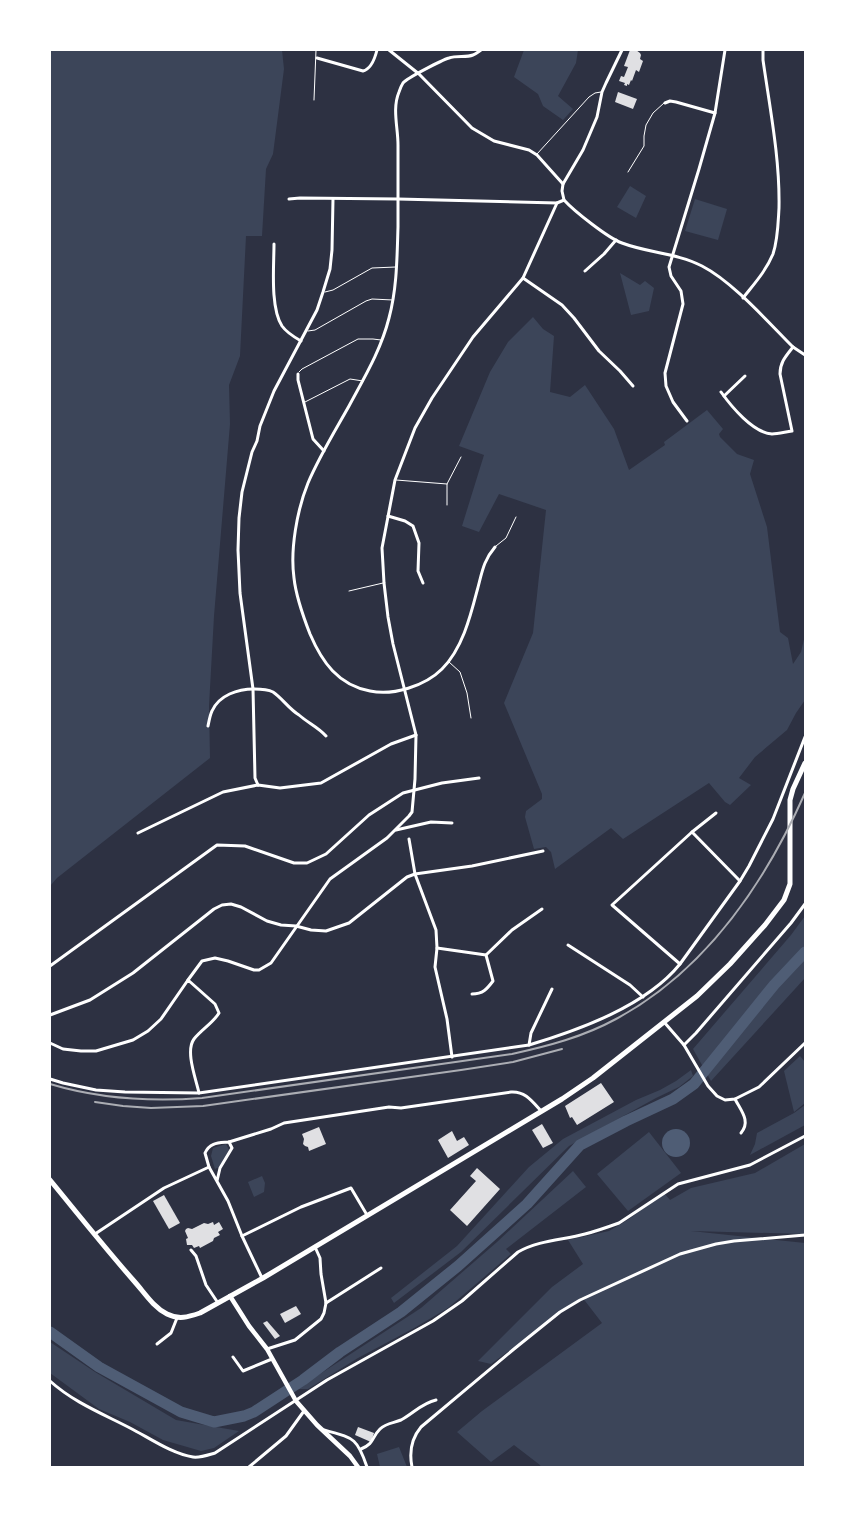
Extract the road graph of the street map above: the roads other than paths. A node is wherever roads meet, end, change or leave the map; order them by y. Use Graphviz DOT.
graph roads {
  1 [pos="316,50"];
  2 [pos="377,50"];
  3 [pos="389,50"];
  4 [pos="481,50"];
  5 [pos="622,50"];
  6 [pos="725,50"];
  7 [pos="763,50"];
  8 [pos="316,58"];
  9 [pos="418,74"];
  10 [pos="602,92"];
  11 [pos="314,100"];
  12 [pos="665,102"];
  13 [pos="715,113"];
  14 [pos="537,155"];
  15 [pos="628,172"];
  16 [pos="563,184"];
  17 [pos="398,198"];
  18 [pos="289,199"];
  19 [pos="333,199"];
  20 [pos="564,200"];
  21 [pos="557,203"];
  22 [pos="616,240"];
  23 [pos="274,244"];
  24 [pos="673,255"];
  25 [pos="396,267"];
  26 [pos="585,271"];
  27 [pos="523,278"];
  28 [pos="323,292"];
  29 [pos="744,298"];
  30 [pos="394,300"];
  31 [pos="307,331"];
  32 [pos="301,341"];
  33 [pos="382,341"];
  34 [pos="793,347"];
  35 [pos="805,355"];
  36 [pos="298,374"];
  37 [pos="745,376"];
  38 [pos="363,381"];
  39 [pos="633,386"];
  40 [pos="721,392"];
  41 [pos="724,396"];
  42 [pos="304,403"];
  43 [pos="687,421"];
  44 [pos="324,450"];
  45 [pos="461,457"];
  46 [pos="395,480"];
  47 [pos="447,484"];
  48 [pos="447,505"];
  49 [pos="388,516"];
  50 [pos="516,517"];
  51 [pos="496,547"];
  52 [pos="384,583"];
  53 [pos="423,583"];
  54 [pos="349,591"];
  55 [pos="449,661"];
  56 [pos="404,688"];
  57 [pos="252,689"];
  58 [pos="471,718"];
  59 [pos="208,726"];
  60 [pos="416,735"];
  61 [pos="326,736"];
  62 [pos="805,737"];
  63 [pos="805,763"];
  64 [pos="479,778"];
  65 [pos="258,785"];
  66 [pos="414,791"];
  67 [pos="716,812"];
  68 [pos="452,823"];
  69 [pos="395,830"];
  70 [pos="692,832"];
  71 [pos="138,833"];
  72 [pos="409,839"];
  73 [pos="543,851"];
  74 [pos="414,874"];
  75 [pos="740,881"];
  76 [pos="805,904"];
  77 [pos="542,909"];
  78 [pos="296,926"];
  79 [pos="568,945"];
  80 [pos="437,948"];
  81 [pos="486,956"];
  82 [pos="680,964"];
  83 [pos="50,966"];
  84 [pos="188,980"];
  85 [pos="552,989"];
  86 [pos="472,994"];
  87 [pos="643,996"];
  88 [pos="50,1015"];
  89 [pos="663,1022"];
  90 [pos="50,1043"];
  91 [pos="805,1044"];
  92 [pos="529,1045"];
  93 [pos="684,1045"];
  94 [pos="452,1057"];
  95 [pos="50,1079"];
  96 [pos="199,1093"];
  97 [pos="735,1099"];
  98 [pos="541,1111"];
  99 [pos="741,1133"];
  100 [pos="805,1136"];
  101 [pos="229,1142"];
  102 [pos="209,1167"];
  103 [pos="50,1180"];
  104 [pos="217,1181"];
  105 [pos="367,1215"];
  106 [pos="95,1234"];
  107 [pos="805,1235"];
  108 [pos="242,1236"];
  109 [pos="315,1246"];
  110 [pos="191,1250"];
  111 [pos="381,1268"];
  112 [pos="262,1278"];
  113 [pos="230,1296"];
  114 [pos="218,1302"];
  115 [pos="326,1303"];
  116 [pos="177,1318"];
  117 [pos="157,1344"];
  118 [pos="267,1349"];
  119 [pos="233,1357"];
  120 [pos="272,1359"];
  121 [pos="50,1381"];
  122 [pos="296,1400"];
  123 [pos="436,1400"];
  124 [pos="304,1411"];
  125 [pos="322,1430"];
  126 [pos="361,1449"];
  127 [pos="249,1467"];
  128 [pos="358,1467"];
  129 [pos="367,1467"];
  130 [pos="412,1467"];
  1 -- 8 [label="lane"];
  2 -- 8 [label="street"];
  3 -- 9 [label="street"];
  4 -- 9 [label="street"];
  5 -- 10 [label="street"];
  6 -- 13 [label="street"];
  7 -- 29 [label="street"];
  8 -- 11 [label="lane"];
  9 -- 14 [label="street"];
  9 -- 17 [label="street"];
  10 -- 14 [label="lane"];
  10 -- 16 [label="street"];
  12 -- 13 [label="street"];
  12 -- 15 [label="lane"];
  13 -- 24 [label="street"];
  14 -- 16 [label="street"];
  16 -- 20 [label="street"];
  17 -- 19 [label="street"];
  17 -- 21 [label="street"];
  17 -- 25 [label="street"];
  18 -- 19 [label="street"];
  19 -- 28 [label="street"];
  20 -- 21 [label="street"];
  20 -- 22 [label="street"];
  21 -- 27 [label="street"];
  22 -- 24 [label="street"];
  22 -- 26 [label="street"];
  23 -- 32 [label="street"];
  24 -- 29 [label="street"];
  24 -- 43 [label="street"];
  25 -- 28 [label="lane"];
  25 -- 30 [label="street"];
  27 -- 39 [label="street"];
  27 -- 46 [label="street"];
  28 -- 31 [label="street"];
  29 -- 34 [label="street"];
  30 -- 31 [label="lane"];
  30 -- 33 [label="street"];
  31 -- 32 [label="street"];
  32 -- 57 [label="street"];
  33 -- 36 [label="lane"];
  33 -- 38 [label="street"];
  34 -- 35 [label="street"];
  34 -- 41 [label="street"];
  36 -- 42 [label="street"];
  37 -- 41 [label="street"];
  38 -- 42 [label="lane"];
  38 -- 44 [label="street"];
  40 -- 41 [label="street"];
  42 -- 44 [label="street"];
  44 -- 56 [label="street"];
  45 -- 47 [label="lane"];
  46 -- 47 [label="lane"];
  46 -- 49 [label="street"];
  47 -- 48 [label="lane"];
  49 -- 52 [label="street"];
  49 -- 53 [label="street"];
  50 -- 51 [label="lane"];
  51 -- 55 [label="street"];
  52 -- 54 [label="lane"];
  52 -- 56 [label="street"];
  55 -- 56 [label="street"];
  55 -- 58 [label="lane"];
  56 -- 60 [label="street"];
  57 -- 59 [label="street"];
  57 -- 61 [label="street"];
  57 -- 65 [label="street"];
  60 -- 65 [label="street"];
  60 -- 66 [label="street"];
  62 -- 75 [label="street"];
  63 -- 89 [label="main road"];
  64 -- 66 [label="street"];
  65 -- 71 [label="street"];
  66 -- 69 [label="street"];
  66 -- 83 [label="street"];
  67 -- 70 [label="street"];
  68 -- 69 [label="street"];
  69 -- 78 [label="street"];
  70 -- 75 [label="street"];
  70 -- 82 [label="street"];
  72 -- 74 [label="street"];
  73 -- 74 [label="street"];
  74 -- 78 [label="street"];
  74 -- 80 [label="street"];
  75 -- 82 [label="street"];
  76 -- 93 [label="street"];
  77 -- 81 [label="street"];
  78 -- 84 [label="street"];
  78 -- 88 [label="street"];
  79 -- 87 [label="street"];
  80 -- 81 [label="street"];
  80 -- 94 [label="street"];
  81 -- 86 [label="street"];
  82 -- 87 [label="street"];
  84 -- 90 [label="street"];
  84 -- 96 [label="street"];
  85 -- 92 [label="street"];
  87 -- 92 [label="street"];
  89 -- 93 [label="street"];
  89 -- 98 [label="main road"];
  91 -- 97 [label="street"];
  92 -- 94 [label="street"];
  93 -- 97 [label="street"];
  94 -- 96 [label="street"];
  95 -- 96 [label="street"];
  97 -- 99 [label="street"];
  98 -- 101 [label="street"];
  98 -- 105 [label="main road"];
  100 -- 122 [label="street"];
  101 -- 102 [label="street"];
  101 -- 104 [label="street"];
  102 -- 104 [label="street"];
  102 -- 106 [label="street"];
  103 -- 106 [label="main road"];
  104 -- 108 [label="street"];
  105 -- 108 [label="street"];
  105 -- 109 [label="main road"];
  106 -- 116 [label="main road"];
  107 -- 130 [label="street"];
  108 -- 112 [label="street"];
  109 -- 112 [label="main road"];
  109 -- 115 [label="street"];
  110 -- 114 [label="street"];
  111 -- 115 [label="street"];
  112 -- 113 [label="main road"];
  113 -- 114 [label="main road"];
  113 -- 118 [label="main road"];
  114 -- 116 [label="main road"];
  115 -- 118 [label="street"];
  116 -- 117 [label="street"];
  118 -- 120 [label="main road"];
  119 -- 120 [label="street"];
  120 -- 122 [label="main road"];
  121 -- 122 [label="street"];
  122 -- 124 [label="main road"];
  123 -- 126 [label="street"];
  124 -- 125 [label="main road"];
  124 -- 127 [label="street"];
  125 -- 126 [label="street"];
  125 -- 128 [label="main road"];
  126 -- 129 [label="street"];
}
